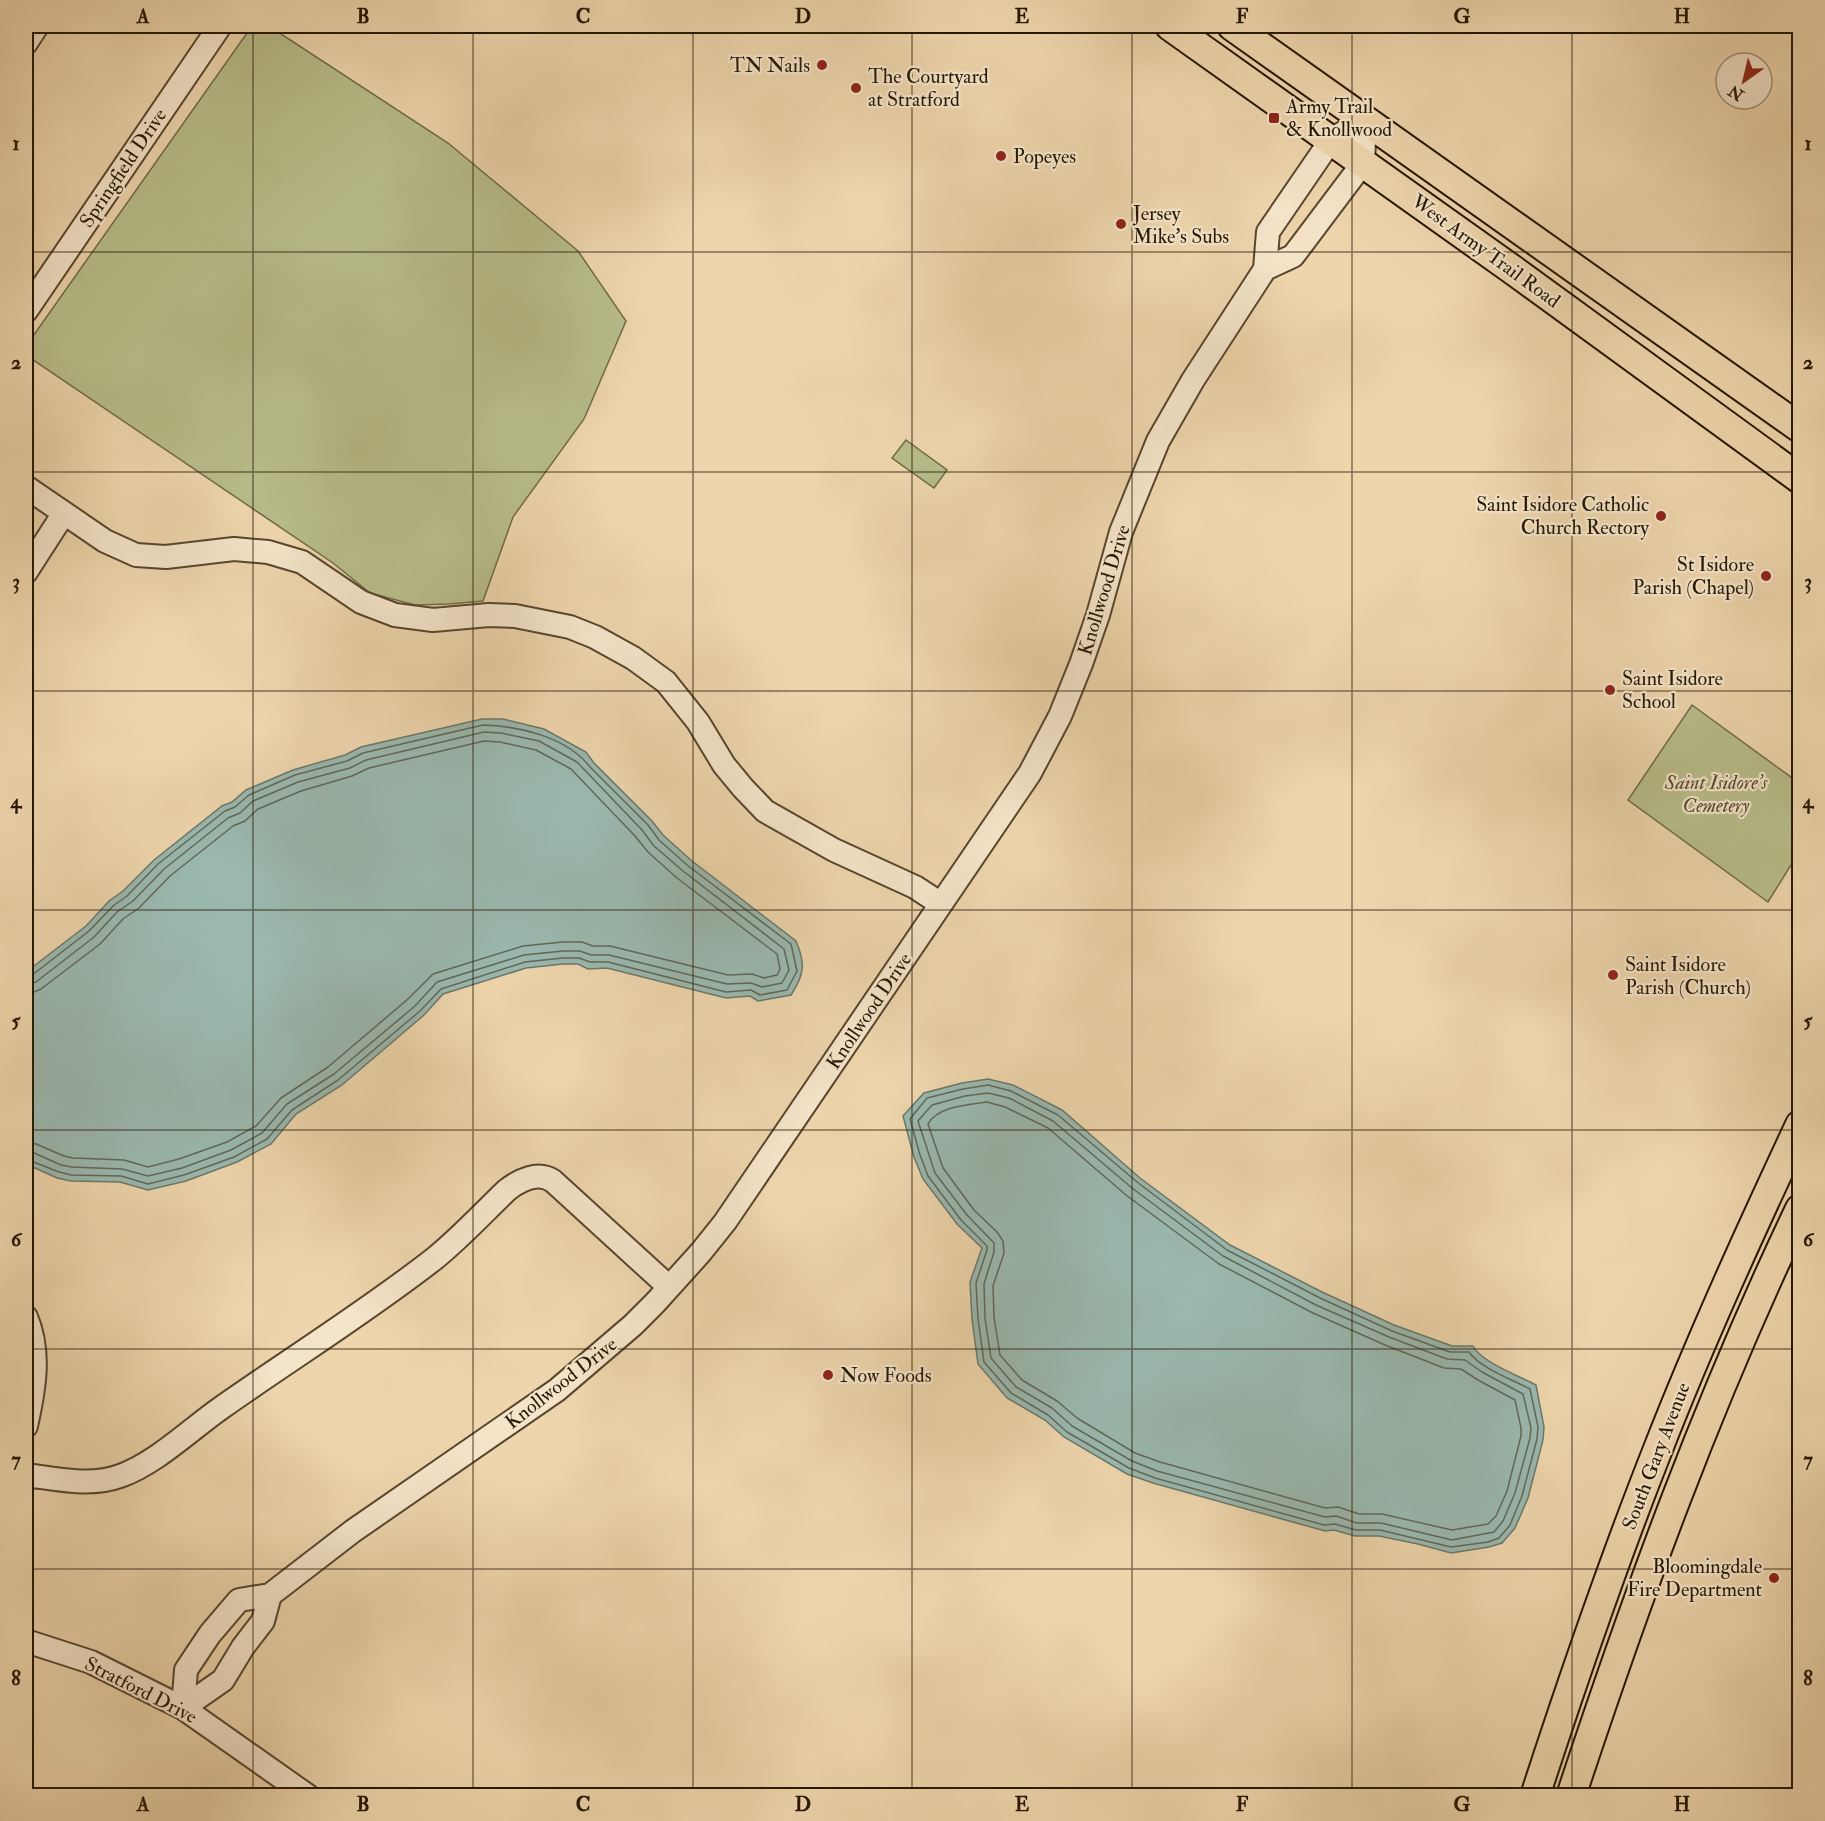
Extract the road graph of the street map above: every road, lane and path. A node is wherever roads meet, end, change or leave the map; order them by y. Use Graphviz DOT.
graph roads {
  1 [pos="37,26"];
  2 [pos="220,26"];
  3 [pos="1170,26"];
  4 [pos="1232,26"];
  5 [pos="26,43"];
  6 [pos="1365,120"];
  7 [pos="1331,140"];
  8 [pos="1363,163"];
  9 [pos="1265,269"];
  10 [pos="26,311"];
  11 [pos="1800,428"];
  12 [pos="1800,479"];
  13 [pos="26,487"];
  14 [pos="64,513"];
  15 [pos="26,572"];
  16 [pos="941,904"];
  17 [pos="1800,1125"];
  18 [pos="1800,1209"];
  19 [pos="669,1287"];
  20 [pos="26,1317"];
  21 [pos="26,1426"];
  22 [pos="26,1475"];
  23 [pos="1640,1497"];
  24 [pos="1672,1509"];
  25 [pos="270,1595"];
  26 [pos="26,1641"];
  27 [pos="183,1708"];
  28 [pos="308,1796"];
  29 [pos="1535,1796"];
  30 [pos="1571,1796"];
  1 -- 5 [label="street"];
  2 -- 10 [label="street, Springfield Drive"];
  3 -- 7 [label="main road, West Army Trail Road"];
  4 -- 6 [label="main road, West Army Trail Road"];
  6 -- 7 [label="street, Knollwood Drive"];
  6 -- 8 [label="street"];
  6 -- 11 [label="main road, West Army Trail Road"];
  7 -- 8 [label="main road, West Army Trail Road"];
  7 -- 9 [label="street, Knollwood Drive"];
  8 -- 9 [label="street"];
  8 -- 12 [label="main road, West Army Trail Road"];
  9 -- 16 [label="street, Knollwood Drive"];
  13 -- 14 [label="street"];
  14 -- 15 [label="street"];
  14 -- 16 [label="street"];
  16 -- 19 [label="street, Knollwood Drive"];
  17 -- 23 [label="main road, South Gary Avenue"];
  18 -- 24 [label="main road, South Gary Avenue"];
  19 -- 22 [label="street"];
  19 -- 25 [label="street, Knollwood Drive"];
  20 -- 21 [label="street"];
  23 -- 24 [label="main road"];
  23 -- 29 [label="main road, South Gary Avenue"];
  24 -- 30 [label="main road, South Gary Avenue"];
  25 -- 27 [label="street"];
  25 -- 27 [label="street, Knollwood Drive"];
  26 -- 27 [label="street, Stratford Drive"];
  27 -- 28 [label="street, Stratford Drive"];
}
